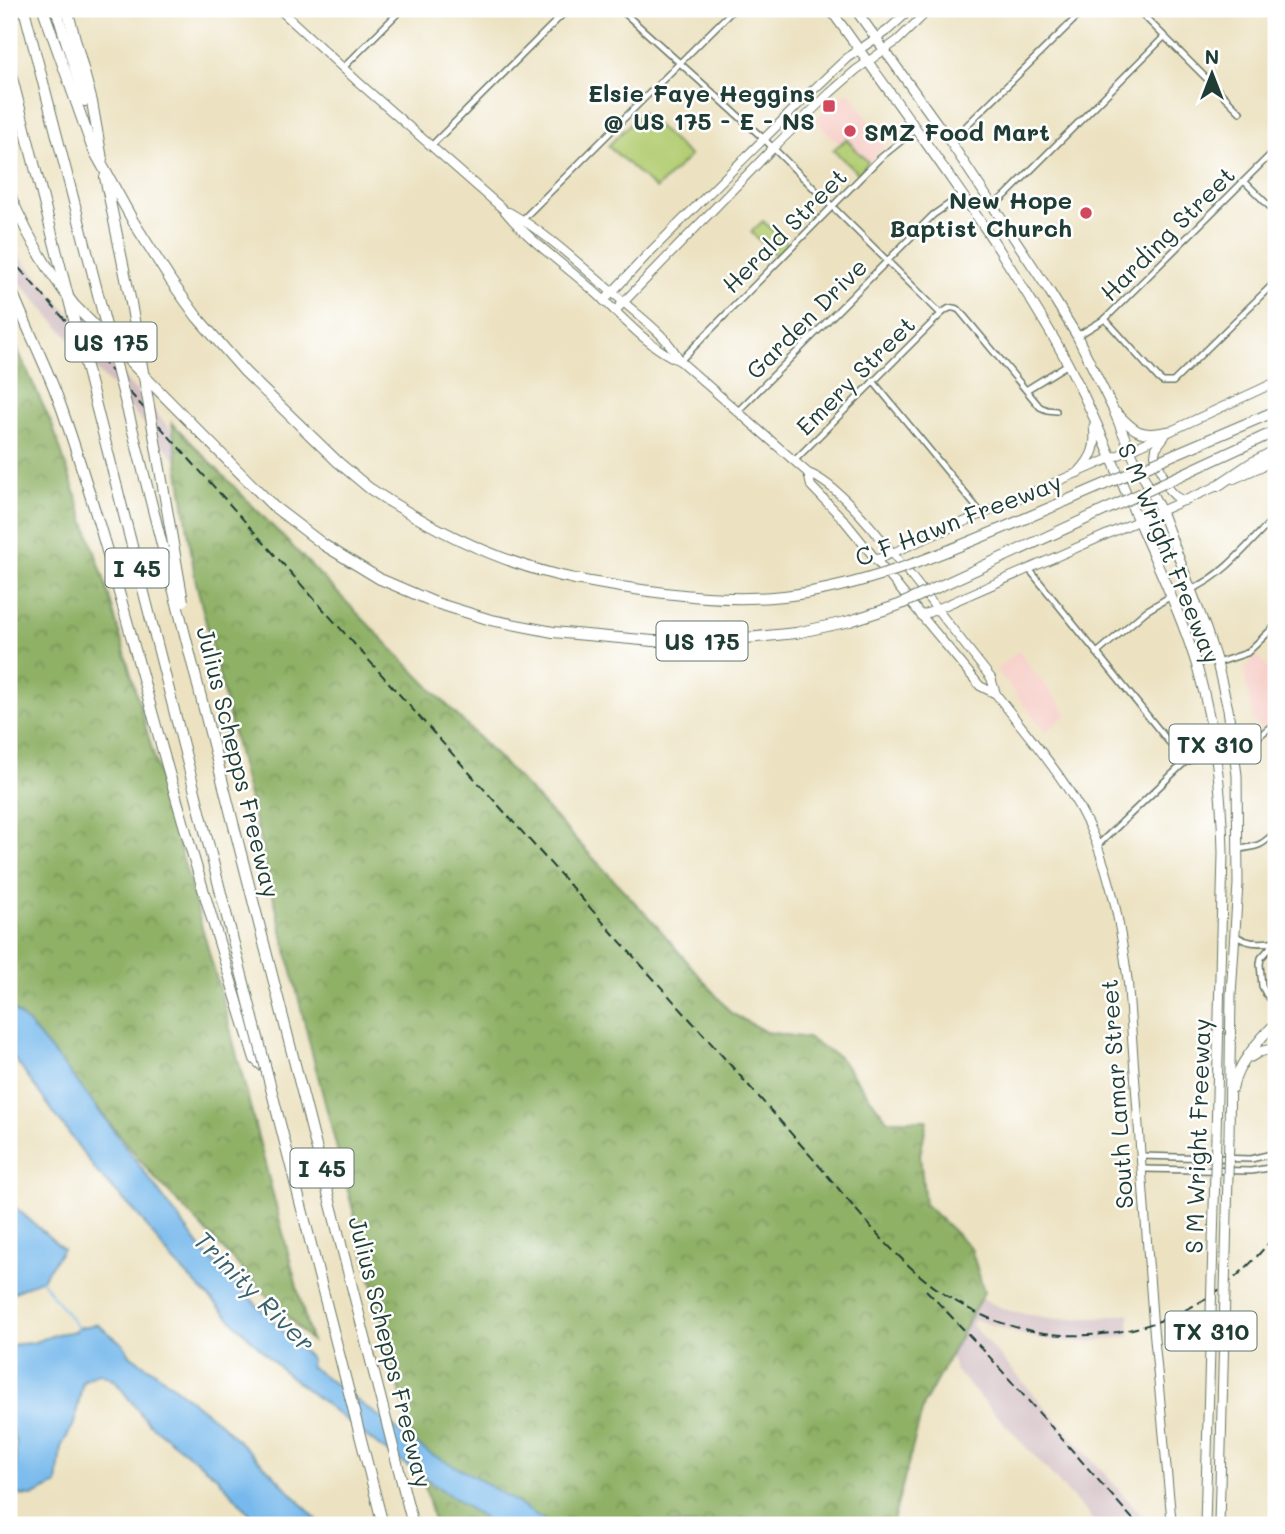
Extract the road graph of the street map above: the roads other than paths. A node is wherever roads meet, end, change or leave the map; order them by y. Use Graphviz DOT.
graph roads {
  1 [pos="24,9"];
  2 [pos="43,9"];
  3 [pos="56,9"];
  4 [pos="67,9"];
  5 [pos="279,9"];
  6 [pos="402,9"];
  7 [pos="568,9"];
  8 [pos="620,9"];
  9 [pos="734,9"];
  10 [pos="830,9"];
  11 [pos="855,9"];
  12 [pos="911,9"];
  13 [pos="930,9"];
  14 [pos="1085,9"];
  15 [pos="1138,9"];
  16 [pos="1268,9"];
  17 [pos="1276,18"];
  18 [pos="1165,36"];
  19 [pos="877,38"];
  20 [pos="859,50"];
  21 [pos="885,50"];
  22 [pos="868,62"];
  23 [pos="680,63"];
  24 [pos="9,66"];
  25 [pos="343,68"];
  26 [pos="1240,112"];
  27 [pos="916,129"];
  28 [pos="764,139"];
  29 [pos="949,140"];
  30 [pos="431,146"];
  31 [pos="773,148"];
  32 [pos="100,149"];
  33 [pos="1276,149"];
  34 [pos="1244,181"];
  35 [pos="9,192"];
  36 [pos="962,195"];
  37 [pos="992,206"];
  38 [pos="832,207"];
  39 [pos="1276,213"];
  40 [pos="686,216"];
  41 [pos="520,223"];
  42 [pos="696,226"];
  43 [pos="887,261"];
  44 [pos="1276,281"];
  45 [pos="9,285"];
  46 [pos="612,292"];
  47 [pos="604,301"];
  48 [pos="623,302"];
  49 [pos="615,311"];
  50 [pos="941,314"];
  51 [pos="1105,319"];
  52 [pos="1077,336"];
  53 [pos="680,361"];
  54 [pos="1068,364"];
  55 [pos="873,381"];
  56 [pos="1276,382"];
  57 [pos="1026,390"];
  58 [pos="1113,409"];
  59 [pos="737,411"];
  60 [pos="1056,411"];
  61 [pos="1276,411"];
  62 [pos="1093,417"];
  63 [pos="1170,431"];
  64 [pos="1276,431"];
  65 [pos="1130,450"];
  66 [pos="1276,450"];
  67 [pos="1112,458"];
  68 [pos="1276,460"];
  69 [pos="794,461"];
  70 [pos="1079,472"];
  71 [pos="808,473"];
  72 [pos="1217,486"];
  73 [pos="1184,501"];
  74 [pos="1161,511"];
  75 [pos="982,514"];
  76 [pos="1276,516"];
  77 [pos="1138,521"];
  78 [pos="892,553"];
  79 [pos="876,560"];
  80 [pos="1029,569"];
  81 [pos="1192,589"];
  82 [pos="1171,596"];
  83 [pos="937,609"];
  84 [pos="921,616"];
  85 [pos="1276,625"];
  86 [pos="1097,653"];
  87 [pos="1217,663"];
  88 [pos="195,674"];
  89 [pos="996,694"];
  90 [pos="1276,722"];
  91 [pos="1234,748"];
  92 [pos="1216,752"];
  93 [pos="1185,762"];
  94 [pos="1276,831"];
  95 [pos="1098,845"];
  96 [pos="1238,849"];
  97 [pos="1234,934"];
  98 [pos="1276,941"];
  99 [pos="1276,1006"];
  100 [pos="1276,1023"];
  101 [pos="1276,1048"];
  102 [pos="1246,1059"];
  103 [pos="266,1069"];
  104 [pos="1229,1137"];
  105 [pos="1276,1153"];
  106 [pos="1141,1156"];
  107 [pos="1276,1165"];
  108 [pos="1142,1168"];
  109 [pos="383,1525"];
  110 [pos="413,1525"];
  111 [pos="1172,1525"];
  112 [pos="1205,1525"];
  113 [pos="1219,1525"];
  1 -- 88 [label="highway, Julius Schepps Freeway / I 45, bridge"];
  2 -- 61 [label="highway, C F Hawn Freeway / US 175, bridge"];
  3 -- 32 [label="highway"];
  4 -- 32 [label="highway"];
  5 -- 25 [label="main road, South Lamar Street"];
  6 -- 25 [label="street"];
  7 -- 30 [label="street"];
  8 -- 23 [label="street"];
  9 -- 23 [label="street"];
  10 -- 20 [label="main road, S M Wright Freeway / TX 310"];
  11 -- 19 [label="main road, S M Wright Freeway / TX 310"];
  12 -- 19 [label="main road"];
  13 -- 21 [label="main road"];
  14 -- 29 [label="street"];
  15 -- 18 [label="street"];
  16 -- 17 [label="street"];
  18 -- 26 [label="street"];
  18 -- 37 [label="street"];
  19 -- 20 [label="main road"];
  19 -- 21 [label="main road, S M Wright Freeway / TX 310"];
  20 -- 22 [label="main road, S M Wright Freeway / TX 310"];
  20 -- 28 [label="main road"];
  21 -- 22 [label="main road"];
  21 -- 29 [label="main road, S M Wright Freeway / TX 310"];
  22 -- 27 [label="main road, S M Wright Freeway / TX 310"];
  22 -- 31 [label="main road"];
  23 -- 28 [label="street"];
  23 -- 41 [label="street"];
  24 -- 103 [label="highway, Julius Schepps Freeway / I 45, bridge"];
  25 -- 30 [label="main road, South Lamar Street"];
  27 -- 36 [label="main road, S M Wright Freeway / TX 310"];
  27 -- 38 [label="street, Herald Street"];
  28 -- 31 [label="street"];
  28 -- 40 [label="main road"];
  29 -- 37 [label="main road, S M Wright Freeway / TX 310"];
  30 -- 41 [label="main road, South Lamar Street"];
  31 -- 38 [label="street"];
  31 -- 42 [label="main road"];
  32 -- 88 [label="highway, bridge"];
  33 -- 34 [label="street, Harding Street"];
  34 -- 39 [label="street"];
  34 -- 51 [label="street, Harding Street"];
  35 -- 64 [label="highway, C F Hawn Freeway / US 175, bridge"];
  36 -- 43 [label="street, Garden Drive"];
  36 -- 54 [label="main road, S M Wright Freeway / TX 310"];
  37 -- 52 [label="main road, S M Wright Freeway / TX 310"];
  38 -- 43 [label="street"];
  38 -- 53 [label="street, Herald Street"];
  40 -- 42 [label="main road"];
  40 -- 46 [label="main road"];
  41 -- 46 [label="main road, South Lamar Street"];
  41 -- 47 [label="main road, South Lamar Street"];
  42 -- 48 [label="main road"];
  43 -- 50 [label="street"];
  43 -- 59 [label="street, Garden Drive"];
  44 -- 51 [label="street"];
  45 -- 103 [label="highway"];
  46 -- 47 [label="main road"];
  46 -- 48 [label="main road, South Lamar Street"];
  47 -- 49 [label="main road, South Lamar Street"];
  48 -- 49 [label="main road"];
  48 -- 53 [label="main road, South Lamar Street"];
  49 -- 53 [label="main road, South Lamar Street"];
  50 -- 55 [label="street, Emery Street"];
  50 -- 57 [label="street"];
  51 -- 52 [label="street, Harding Street"];
  52 -- 58 [label="main road, S M Wright Freeway / TX 310"];
  53 -- 59 [label="main road, South Lamar Street"];
  54 -- 57 [label="street"];
  54 -- 62 [label="main road, S M Wright Freeway / TX 310"];
  55 -- 69 [label="street, Emery Street"];
  55 -- 75 [label="street"];
  56 -- 63 [label="main road, C F Hawn Freeway"];
  57 -- 60 [label="street"];
  58 -- 63 [label="main road"];
  58 -- 65 [label="main road, S M Wright Freeway / TX 310"];
  59 -- 69 [label="main road, South Lamar Street"];
  62 -- 67 [label="main road, S M Wright Freeway / TX 310"];
  62 -- 70 [label="main road"];
  63 -- 65 [label="main road, C F Hawn Freeway"];
  63 -- 73 [label="main road"];
  65 -- 67 [label="main road, C F Hawn Freeway"];
  65 -- 74 [label="main road, S M Wright Freeway / TX 310"];
  66 -- 72 [label="highway"];
  67 -- 70 [label="main road, C F Hawn Freeway"];
  67 -- 77 [label="main road, S M Wright Freeway / TX 310"];
  68 -- 72 [label="main road"];
  69 -- 71 [label="main road, South Lamar Street"];
  70 -- 75 [label="main road, C F Hawn Freeway"];
  71 -- 78 [label="main road, South Lamar Street"];
  71 -- 79 [label="main road, South Lamar Street"];
  72 -- 73 [label="main road"];
  73 -- 74 [label="main road"];
  74 -- 77 [label="main road"];
  74 -- 81 [label="main road, S M Wright Freeway / TX 310"];
  75 -- 78 [label="main road, C F Hawn Freeway"];
  76 -- 81 [label="street"];
  77 -- 80 [label="main road"];
  77 -- 82 [label="main road, S M Wright Freeway / TX 310"];
  78 -- 79 [label="main road, C F Hawn Freeway"];
  78 -- 83 [label="main road, South Lamar Street"];
  79 -- 84 [label="main road, South Lamar Street"];
  80 -- 83 [label="main road"];
  80 -- 86 [label="street"];
  81 -- 87 [label="main road, S M Wright Freeway / TX 310"];
  82 -- 86 [label="street"];
  82 -- 92 [label="main road, S M Wright Freeway / TX 310"];
  83 -- 84 [label="main road"];
  83 -- 89 [label="main road, South Lamar Street"];
  84 -- 89 [label="main road, South Lamar Street"];
  85 -- 87 [label="street"];
  86 -- 93 [label="street"];
  87 -- 91 [label="main road, S M Wright Freeway / TX 310"];
  88 -- 110 [label="highway, Julius Schepps Freeway / I 45"];
  89 -- 95 [label="main road, South Lamar Street"];
  90 -- 91 [label="street"];
  91 -- 92 [label="street"];
  91 -- 96 [label="main road, S M Wright Freeway / TX 310"];
  92 -- 93 [label="street"];
  92 -- 112 [label="main road, S M Wright Freeway / TX 310, bridge"];
  93 -- 95 [label="street"];
  94 -- 96 [label="street"];
  95 -- 106 [label="main road, South Lamar Street"];
  96 -- 97 [label="main road, S M Wright Freeway / TX 310"];
  97 -- 98 [label="street"];
  97 -- 104 [label="main road, S M Wright Freeway / TX 310"];
  98 -- 99 [label="street"];
  100 -- 102 [label="main road"];
  101 -- 102 [label="main road"];
  102 -- 104 [label="main road"];
  103 -- 109 [label="highway, Julius Schepps Freeway / I 45"];
  104 -- 113 [label="main road, S M Wright Freeway / TX 310, bridge"];
  105 -- 106 [label="street"];
  106 -- 108 [label="main road, South Lamar Street"];
  107 -- 108 [label="street"];
  108 -- 111 [label="main road, South Lamar Street"];
}
